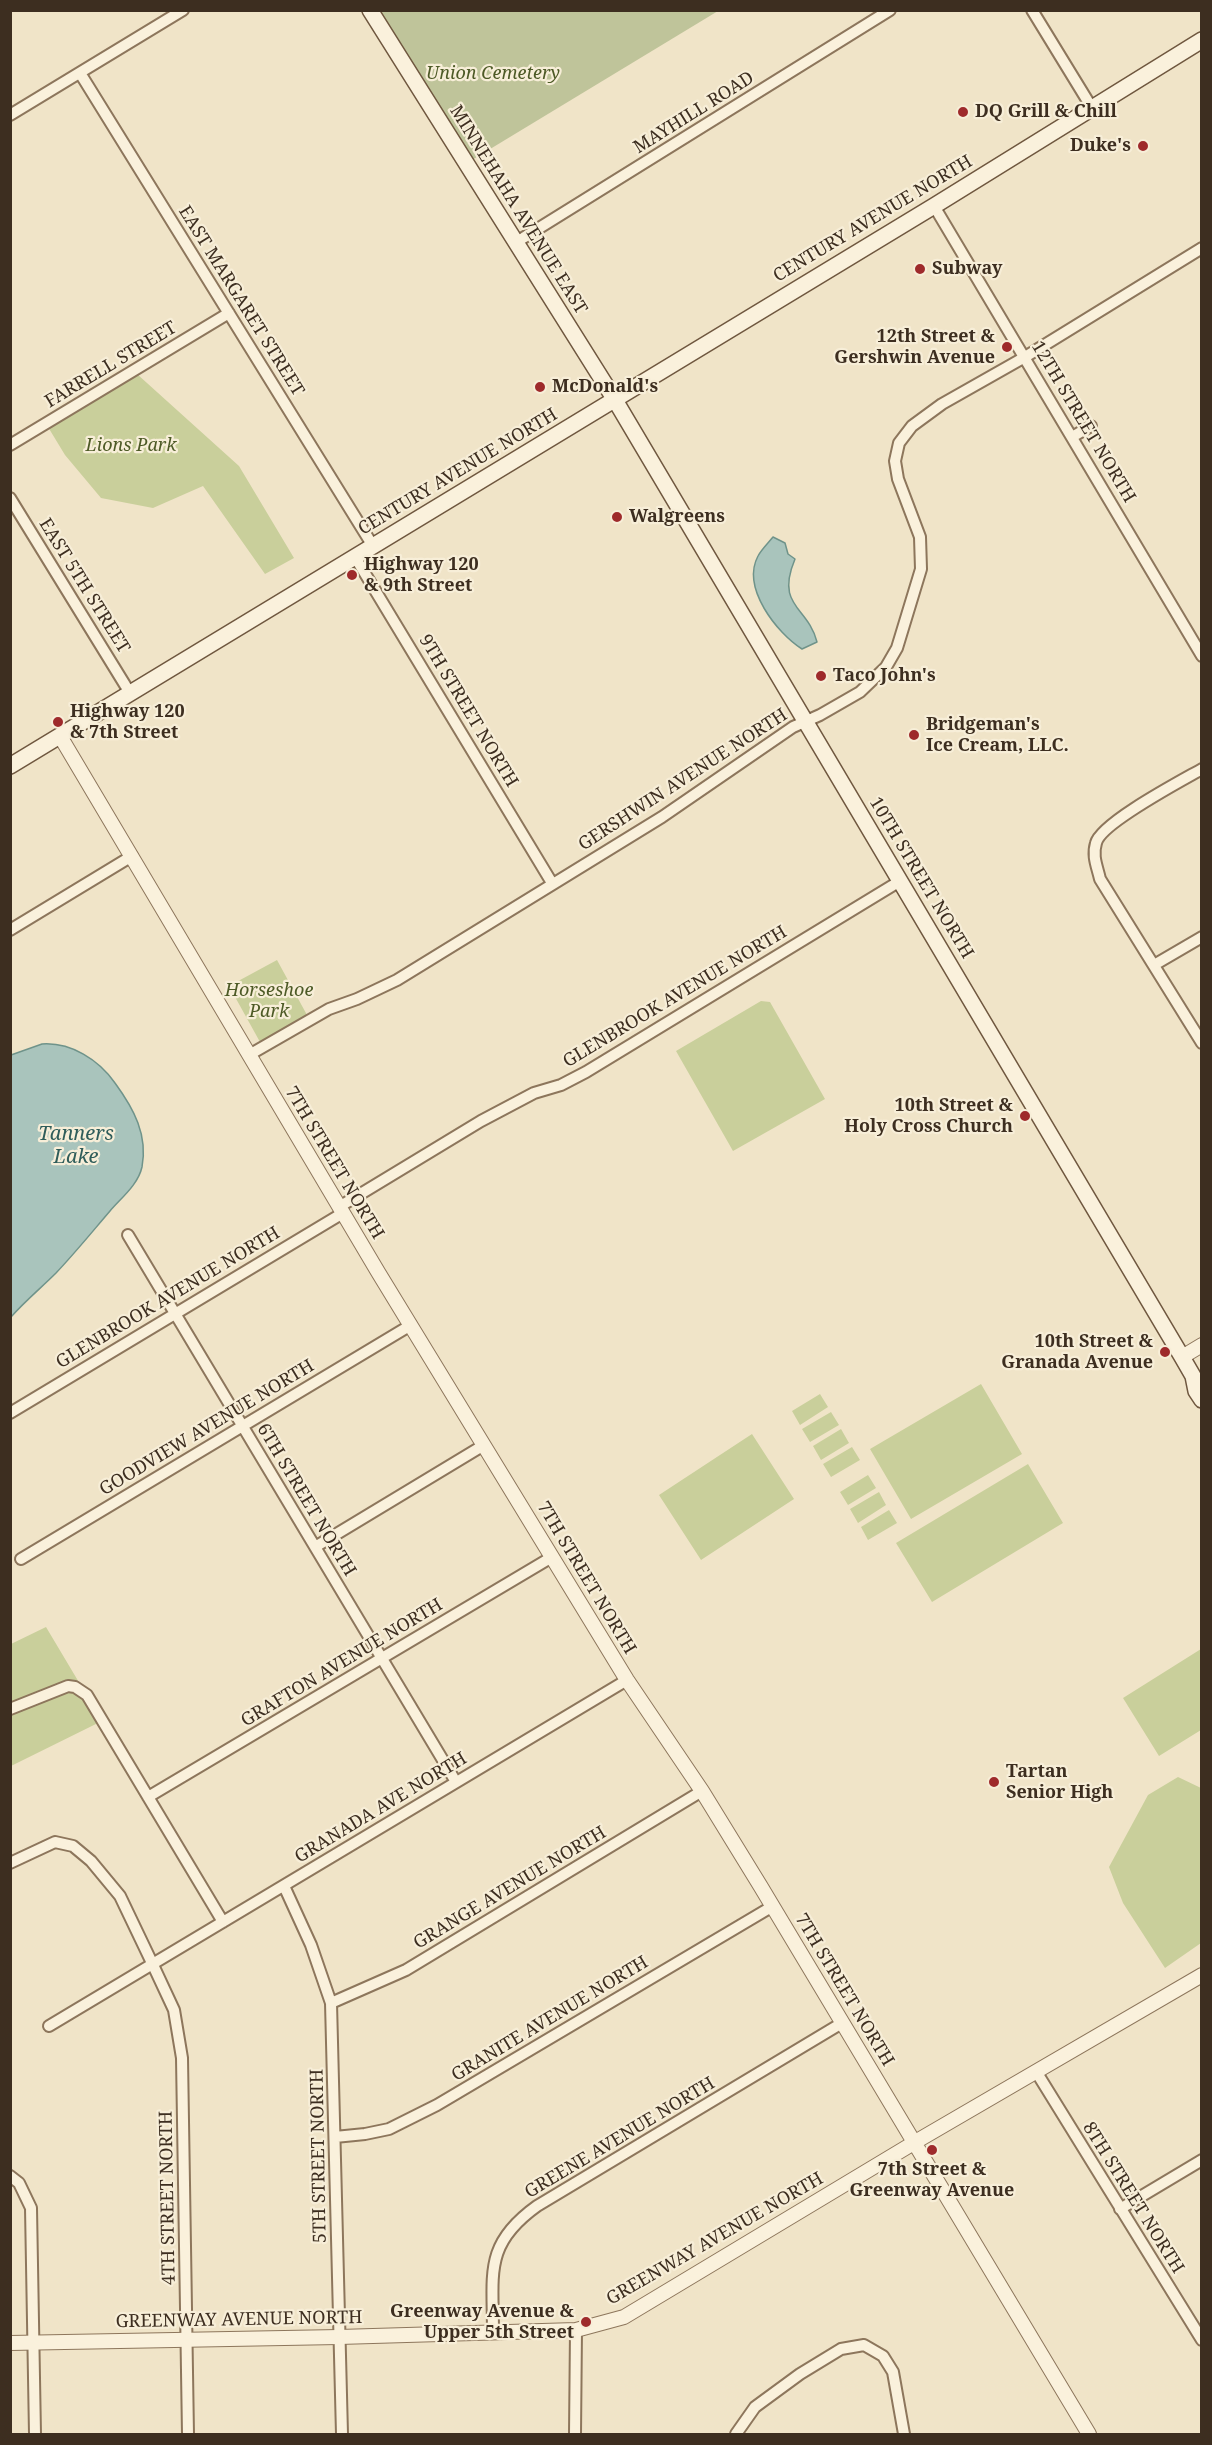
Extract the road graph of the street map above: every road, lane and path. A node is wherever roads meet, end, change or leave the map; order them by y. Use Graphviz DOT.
graph roads {
  1 [pos="183,10"];
  2 [pos="370,10"];
  3 [pos="890,10"];
  4 [pos="1032,10"];
  5 [pos="1202,40"];
  6 [pos="80,73"];
  7 [pos="1092,108"];
  8 [pos="10,115"];
  9 [pos="934,206"];
  10 [pos="515,243"];
  11 [pos="1202,248"];
  12 [pos="228,313"];
  13 [pos="1025,357"];
  14 [pos="615,400"];
  15 [pos="1091,426"];
  16 [pos="1072,437"];
  17 [pos="10,445"];
  18 [pos="10,498"];
  19 [pos="373,546"];
  20 [pos="355,557"];
  21 [pos="1202,656"];
  22 [pos="130,693"];
  23 [pos="805,722"];
  24 [pos="60,736"];
  25 [pos="10,766"];
  26 [pos="1202,769"];
  27 [pos="132,856"];
  28 [pos="900,881"];
  29 [pos="552,883"];
  30 [pos="10,930"];
  31 [pos="1202,937"];
  32 [pos="1154,965"];
  33 [pos="1202,1043"];
  34 [pos="249,1055"];
  35 [pos="341,1210"];
  36 [pos="128,1235"];
  37 [pos="174,1312"];
  38 [pos="411,1325"];
  39 [pos="1202,1345"];
  40 [pos="1182,1357"];
  41 [pos="1197,1379"];
  42 [pos="1202,1400"];
  43 [pos="10,1413"];
  44 [pos="243,1426"];
  45 [pos="484,1445"];
  46 [pos="315,1547"];
  47 [pos="552,1557"];
  48 [pos="21,1558"];
  49 [pos="382,1659"];
  50 [pos="627,1680"];
  51 [pos="10,1709"];
  52 [pos="456,1782"];
  53 [pos="702,1791"];
  54 [pos="148,1797"];
  55 [pos="10,1863"];
  56 [pos="284,1886"];
  57 [pos="773,1906"];
  58 [pos="223,1922"];
  59 [pos="153,1965"];
  60 [pos="1202,1975"];
  61 [pos="331,2003"];
  62 [pos="842,2023"];
  63 [pos="49,2026"];
  64 [pos="1037,2073"];
  65 [pos="334,2136"];
  66 [pos="914,2143"];
  67 [pos="1202,2160"];
  68 [pos="10,2176"];
  69 [pos="1120,2209"];
  70 [pos="1197,2323"];
  71 [pos="576,2330"];
  72 [pos="493,2332"];
  73 [pos="339,2337"];
  74 [pos="186,2339"];
  75 [pos="1202,2340"];
  76 [pos="33,2342"];
  77 [pos="10,2343"];
  78 [pos="35,2434"];
  79 [pos="188,2434"];
  80 [pos="342,2434"];
  81 [pos="574,2434"];
  82 [pos="736,2434"];
  83 [pos="904,2434"];
  84 [pos="1089,2434"];
  1 -- 6 [label="street"];
  2 -- 10 [label="main road, MINNEHAHA AVENUE EAST"];
  3 -- 10 [label="street, MAYHILL ROAD"];
  4 -- 7 [label="street"];
  5 -- 7 [label="main road, CENTURY AVENUE NORTH"];
  6 -- 8 [label="street"];
  6 -- 12 [label="street, EAST MARGARET STREET"];
  7 -- 9 [label="main road, CENTURY AVENUE NORTH"];
  9 -- 13 [label="street, 12TH STREET NORTH"];
  9 -- 14 [label="main road, CENTURY AVENUE NORTH"];
  10 -- 14 [label="main road, MINNEHAHA AVENUE EAST"];
  11 -- 13 [label="street, GERSHWIN AVENUE NORTH"];
  12 -- 17 [label="street, FARRELL STREET"];
  12 -- 19 [label="street, EAST MARGARET STREET"];
  13 -- 16 [label="street, 12TH STREET NORTH"];
  13 -- 23 [label="street, GERSHWIN AVENUE NORTH"];
  14 -- 19 [label="main road, CENTURY AVENUE NORTH"];
  14 -- 23 [label="main road, 10TH STREET NORTH"];
  15 -- 16 [label="street"];
  16 -- 21 [label="street, 12TH STREET NORTH"];
  18 -- 22 [label="street, EAST 5TH STREET"];
  19 -- 20 [label="main road, CENTURY AVENUE NORTH"];
  20 -- 22 [label="main road, CENTURY AVENUE NORTH"];
  20 -- 29 [label="street, 9TH STREET NORTH"];
  22 -- 24 [label="main road, CENTURY AVENUE NORTH"];
  23 -- 28 [label="main road, 10TH STREET NORTH"];
  23 -- 29 [label="street, GERSHWIN AVENUE NORTH"];
  24 -- 25 [label="main road, CENTURY AVENUE NORTH"];
  24 -- 27 [label="street, 7TH STREET NORTH"];
  26 -- 32 [label="street"];
  27 -- 30 [label="street"];
  27 -- 34 [label="street, 7TH STREET NORTH"];
  28 -- 35 [label="street, GLENBROOK AVENUE NORTH"];
  28 -- 40 [label="main road, 10TH STREET NORTH"];
  29 -- 34 [label="street, GERSHWIN AVENUE NORTH"];
  31 -- 32 [label="street"];
  32 -- 33 [label="street"];
  34 -- 35 [label="street, 7TH STREET NORTH"];
  35 -- 37 [label="street, GLENBROOK AVENUE NORTH"];
  35 -- 38 [label="street, 7TH STREET NORTH"];
  36 -- 37 [label="street, 6TH STREET NORTH"];
  37 -- 43 [label="street, GLENBROOK AVENUE NORTH"];
  37 -- 44 [label="street, 6TH STREET NORTH"];
  38 -- 44 [label="street, GOODVIEW AVENUE NORTH"];
  38 -- 45 [label="street, 7TH STREET NORTH"];
  39 -- 40 [label="street"];
  40 -- 41 [label="main road, 10TH STREET NORTH"];
  41 -- 42 [label="main road, 10TH STREET NORTH"];
  44 -- 46 [label="street, 6TH STREET NORTH"];
  44 -- 48 [label="street, GOODVIEW AVENUE NORTH"];
  45 -- 46 [label="street"];
  45 -- 47 [label="street, 7TH STREET NORTH"];
  46 -- 49 [label="street, 6TH STREET NORTH"];
  47 -- 49 [label="street, GRAFTON AVENUE NORTH"];
  47 -- 50 [label="street, 7TH STREET NORTH"];
  49 -- 52 [label="street, 6TH STREET NORTH"];
  49 -- 54 [label="street, GRAFTON AVENUE NORTH"];
  50 -- 52 [label="street, GRANADA AVE NORTH"];
  50 -- 53 [label="street, 7TH STREET NORTH"];
  51 -- 54 [label="street"];
  52 -- 56 [label="street, GRANADA AVE NORTH"];
  53 -- 57 [label="street, 7TH STREET NORTH"];
  53 -- 61 [label="street, GRANGE AVENUE NORTH"];
  54 -- 58 [label="street"];
  55 -- 59 [label="street"];
  56 -- 58 [label="street, GRANADA AVE NORTH"];
  56 -- 61 [label="street, 5TH STREET NORTH"];
  57 -- 62 [label="street, 7TH STREET NORTH"];
  57 -- 65 [label="street, GRANITE AVENUE NORTH"];
  58 -- 59 [label="street, GRANADA AVE NORTH"];
  59 -- 63 [label="street, GRANADA AVE NORTH"];
  59 -- 74 [label="street, 4TH STREET NORTH"];
  60 -- 64 [label="street, GREENWAY AVENUE NORTH"];
  61 -- 65 [label="street, 5TH STREET NORTH"];
  62 -- 66 [label="street, 7TH STREET NORTH"];
  62 -- 72 [label="street, GREENE AVENUE NORTH"];
  64 -- 66 [label="street, GREENWAY AVENUE NORTH"];
  64 -- 69 [label="street, 8TH STREET NORTH"];
  65 -- 73 [label="street, 5TH STREET NORTH"];
  66 -- 71 [label="street, GREENWAY AVENUE NORTH"];
  66 -- 84 [label="street, 7TH STREET NORTH"];
  67 -- 69 [label="street"];
  68 -- 76 [label="street"];
  69 -- 70 [label="street, 8TH STREET NORTH"];
  70 -- 75 [label="street, 8TH STREET NORTH"];
  71 -- 72 [label="street, GREENWAY AVENUE NORTH"];
  71 -- 81 [label="street"];
  72 -- 73 [label="street, GREENWAY AVENUE NORTH"];
  73 -- 74 [label="street, GREENWAY AVENUE NORTH"];
  73 -- 80 [label="street, 5TH STREET NORTH"];
  74 -- 76 [label="street, GREENWAY AVENUE NORTH"];
  74 -- 79 [label="street, 4TH STREET NORTH"];
  76 -- 77 [label="street, GREENWAY AVENUE NORTH"];
  76 -- 78 [label="street"];
  82 -- 83 [label="street"];
}
